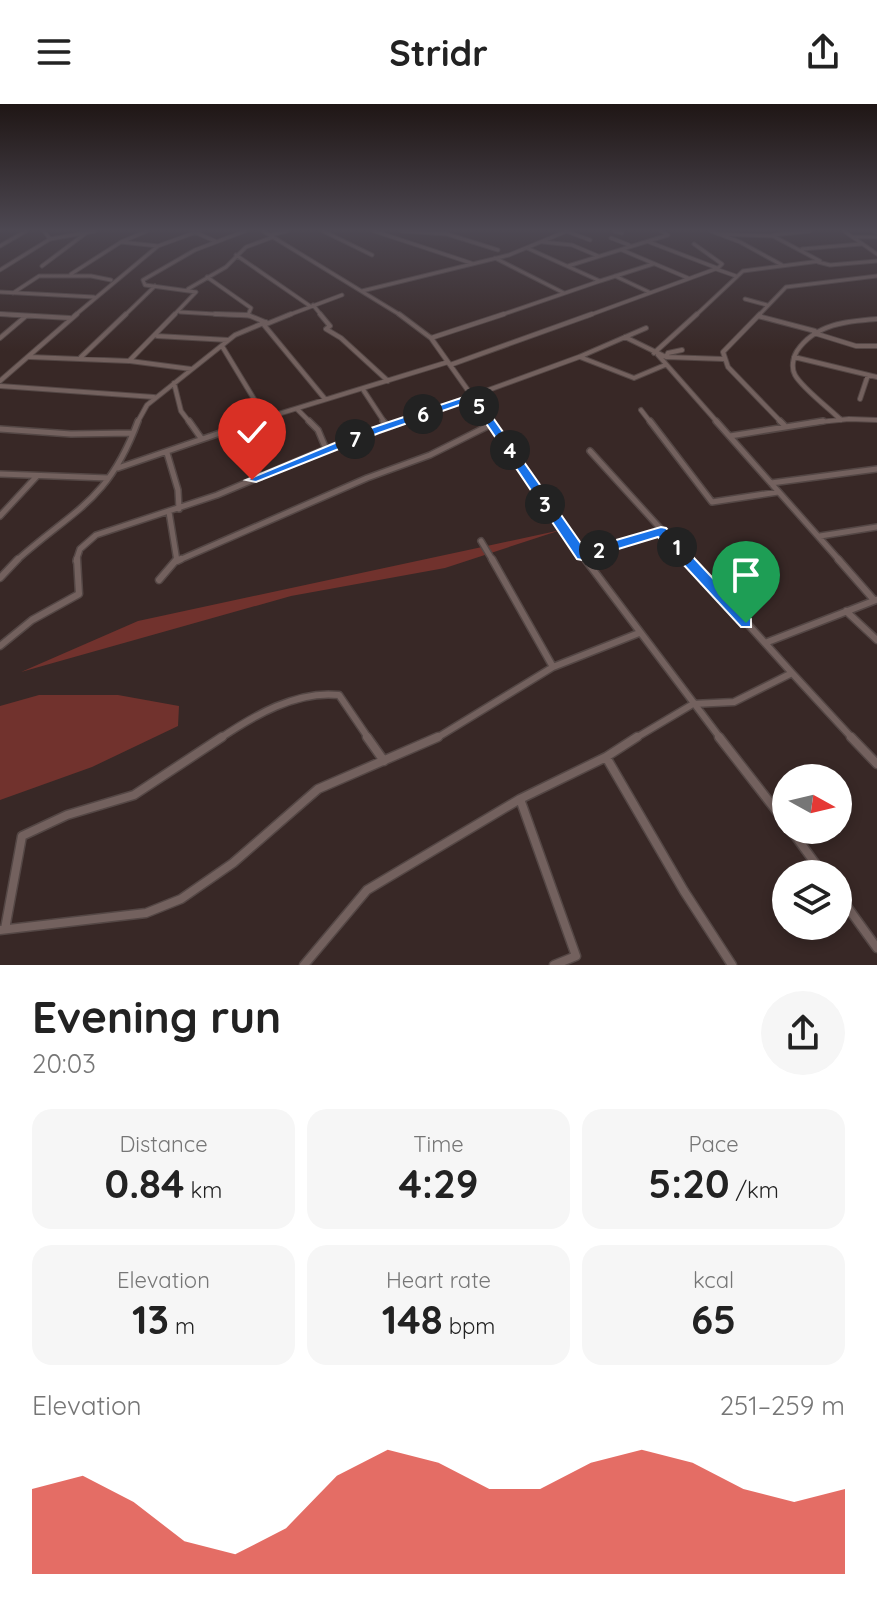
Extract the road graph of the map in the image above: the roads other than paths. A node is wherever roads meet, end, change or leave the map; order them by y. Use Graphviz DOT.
graph roads {
  1 [pos="75,271"];
  2 [pos="124,271"];
  3 [pos="160,271"];
  4 [pos="217,271"];
  5 [pos="261,271"];
  6 [pos="330,271"];
  7 [pos="443,271"];
  8 [pos="521,271"];
  9 [pos="578,271"];
  10 [pos="630,271"];
  11 [pos="670,271"];
  12 [pos="711,271"];
  13 [pos="723,271"];
  14 [pos="743,271"];
  15 [pos="69,275"];
  16 [pos="615,276"];
  17 [pos="736,276"];
  18 [pos="877,276"];
  19 [pos="207,277"];
  20 [pos="689,279"];
  21 [pos="112,280"];
  22 [pos="600,281"];
  23 [pos="156,286"];
  24 [pos="188,289"];
  25 [pos="362,291"];
  26 [pos="0,292"];
  27 [pos="13,293"];
  28 [pos="650,293"];
  29 [pos="565,294"];
  30 [pos="342,295"];
  31 [pos="95,297"];
  32 [pos="745,299"];
  33 [pos="312,305"];
  34 [pos="767,305"];
  35 [pos="179,312"];
  36 [pos="0,314"];
  37 [pos="248,315"];
  38 [pos="26,316"];
  39 [pos="758,316"];
  40 [pos="71,319"];
  41 [pos="877,319"];
  42 [pos="269,322"];
  43 [pos="646,328"];
  44 [pos="814,332"];
  45 [pos="157,336"];
  46 [pos="624,337"];
  47 [pos="0,338"];
  48 [pos="431,338"];
  49 [pos="229,340"];
  50 [pos="222,346"];
  51 [pos="876,347"];
  52 [pos="682,350"];
  53 [pos="656,354"];
  54 [pos="30,357"];
  55 [pos="579,357"];
  56 [pos="666,357"];
  57 [pos="794,357"];
  58 [pos="79,358"];
  59 [pos="723,359"];
  60 [pos="129,361"];
  61 [pos="449,364"];
  62 [pos="665,365"];
  63 [pos="191,369"];
  64 [pos="868,375"];
  65 [pos="877,377"];
  66 [pos="388,381"];
  67 [pos="174,383"];
  68 [pos="0,384"];
  69 [pos="364,391"];
  70 [pos="156,397"];
  71 [pos="473,397"];
  72 [pos="325,399"];
  73 [pos="860,399"];
  74 [pos="298,410"];
  75 [pos="641,410"];
  76 [pos="266,419"];
  77 [pos="841,420"];
  78 [pos="876,421"];
  79 [pos="492,424"];
  80 [pos="784,425"];
  81 [pos="388,427"];
  82 [pos="234,428"];
  83 [pos="0,429"];
  84 [pos="132,433"];
  85 [pos="729,436"];
  86 [pos="201,438"];
  87 [pos="326,449"];
  88 [pos="590,451"];
  89 [pos="167,453"];
  90 [pos="117,468"];
  91 [pos="877,469"];
  92 [pos="0,474"];
  93 [pos="38,475"];
  94 [pos="261,477"];
  95 [pos="109,478"];
  96 [pos="770,483"];
  97 [pos="779,492"];
  98 [pos="179,509"];
  99 [pos="169,512"];
  100 [pos="0,516"];
  101 [pos="877,527"];
  102 [pos="661,531"];
  103 [pos="819,536"];
  104 [pos="481,541"];
  105 [pos="582,555"];
  106 [pos="177,561"];
  107 [pos="0,578"];
  108 [pos="159,580"];
  109 [pos="876,600"];
  110 [pos="846,611"];
  111 [pos="639,633"];
  112 [pos="877,640"];
  113 [pos="765,643"];
  114 [pos="0,646"];
  115 [pos="553,667"];
  116 [pos="792,673"];
  117 [pos="693,704"];
  118 [pos="606,757"];
  119 [pos="384,761"];
  120 [pos="877,764"];
  121 [pos="520,799"];
  122 [pos="772,805"];
  123 [pos="852,913"];
  124 [pos="2,930"];
  125 [pos="877,948"];
  126 [pos="304,965"];
  127 [pos="554,965"];
  128 [pos="732,965"];
  1 -- 15 [label="street"];
  2 -- 21 [label="street"];
  3 -- 23 [label="street"];
  4 -- 19 [label="street"];
  5 -- 33 [label="street"];
  6 -- 25 [label="street"];
  7 -- 25 [label="street"];
  8 -- 29 [label="street"];
  9 -- 22 [label="street"];
  10 -- 16 [label="street"];
  11 -- 20 [label="street"];
  12 -- 20 [label="street"];
  13 -- 17 [label="street"];
  14 -- 17 [label="street"];
  15 -- 21 [label="street"];
  15 -- 27 [label="street"];
  16 -- 22 [label="street"];
  16 -- 28 [label="street"];
  17 -- 53 [label="street"];
  18 -- 34 [label="street"];
  19 -- 24 [label="street"];
  19 -- 37 [label="street"];
  20 -- 28 [label="street"];
  21 -- 31 [label="street"];
  22 -- 29 [label="street"];
  23 -- 24 [label="street"];
  23 -- 58 [label="street"];
  24 -- 35 [label="street"];
  25 -- 48 [label="street"];
  26 -- 27 [label="street"];
  27 -- 31 [label="street"];
  28 -- 61 [label="street"];
  29 -- 48 [label="street"];
  30 -- 33 [label="street"];
  31 -- 40 [label="street"];
  32 -- 34 [label="street"];
  33 -- 42 [label="street"];
  33 -- 66 [label="street"];
  34 -- 39 [label="street"];
  35 -- 37 [label="street"];
  35 -- 45 [label="street"];
  36 -- 38 [label="street"];
  37 -- 42 [label="street"];
  38 -- 40 [label="street"];
  38 -- 47 [label="street"];
  39 -- 44 [label="street"];
  39 -- 59 [label="street"];
  40 -- 54 [label="street"];
  41 -- 44 [label="street"];
  42 -- 49 [label="street"];
  42 -- 72 [label="street"];
  43 -- 46 [label="street"];
  44 -- 51 [label="street"];
  44 -- 57 [label="street"];
  45 -- 49 [label="street"];
  45 -- 60 [label="street"];
  46 -- 53 [label="street"];
  46 -- 55 [label="street"];
  48 -- 61 [label="street"];
  49 -- 50 [label="street"];
  50 -- 63 [label="street"];
  50 -- 76 [label="street"];
  52 -- 56 [label="street"];
  53 -- 56 [label="street"];
  53 -- 62 [label="street"];
  54 -- 58 [label="street"];
  54 -- 68 [label="street"];
  55 -- 62 [label="street"];
  55 -- 71 [label="street"];
  56 -- 59 [label="street"];
  57 -- 64 [label="street"];
  57 -- 77 [label="street"];
  58 -- 60 [label="street"];
  59 -- 80 [label="street"];
  60 -- 63 [label="street"];
  61 -- 66 [label="street"];
  61 -- 71 [label="street"];
  62 -- 85 [label="street"];
  63 -- 67 [label="street"];
  64 -- 65 [label="street"];
  64 -- 73 [label="street"];
  66 -- 69 [label="street"];
  67 -- 70 [label="street"];
  67 -- 86 [label="street"];
  68 -- 70 [label="street"];
  69 -- 72 [label="street"];
  69 -- 81 [label="street"];
  70 -- 84 [label="street"];
  71 -- 79 [label="street"];
  71 -- 81 [label="street"];
  72 -- 74 [label="street"];
  74 -- 76 [label="street"];
  74 -- 87 [label="street"];
  75 -- 97 [label="street"];
  76 -- 82 [label="street"];
  77 -- 78 [label="street"];
  77 -- 80 [label="street"];
  79 -- 105 [label="street"];
  79 -- 106 [label="street"];
  80 -- 85 [label="street"];
  81 -- 87 [label="street"];
  82 -- 86 [label="street"];
  82 -- 94 [label="street"];
  83 -- 84 [label="street"];
  84 -- 90 [label="street"];
  85 -- 96 [label="street"];
  86 -- 89 [label="street"];
  87 -- 94 [label="street"];
  88 -- 102 [label="street"];
  89 -- 90 [label="street"];
  89 -- 98 [label="street"];
  90 -- 95 [label="street"];
  91 -- 96 [label="street"];
  92 -- 93 [label="street"];
  93 -- 95 [label="street"];
  93 -- 100 [label="street"];
  94 -- 98 [label="street"];
  95 -- 107 [label="street"];
  96 -- 97 [label="street"];
  97 -- 103 [label="street"];
  98 -- 99 [label="street"];
  99 -- 106 [label="street"];
  99 -- 114 [label="street"];
  101 -- 103 [label="street"];
  102 -- 105 [label="street"];
  102 -- 113 [label="street"];
  103 -- 109 [label="street"];
  104 -- 115 [label="street"];
  105 -- 111 [label="street"];
  106 -- 108 [label="street"];
  109 -- 110 [label="street"];
  110 -- 112 [label="street"];
  110 -- 113 [label="street"];
  111 -- 115 [label="street"];
  111 -- 117 [label="street"];
  113 -- 116 [label="street"];
  115 -- 119 [label="street"];
  116 -- 117 [label="street"];
  116 -- 120 [label="street"];
  117 -- 118 [label="street"];
  117 -- 122 [label="street"];
  118 -- 121 [label="street"];
  118 -- 128 [label="street"];
  119 -- 124 [label="street"];
  119 -- 124 [label="street"];
  121 -- 126 [label="street"];
  121 -- 127 [label="street"];
  123 -- 125 [label="street"];
}
